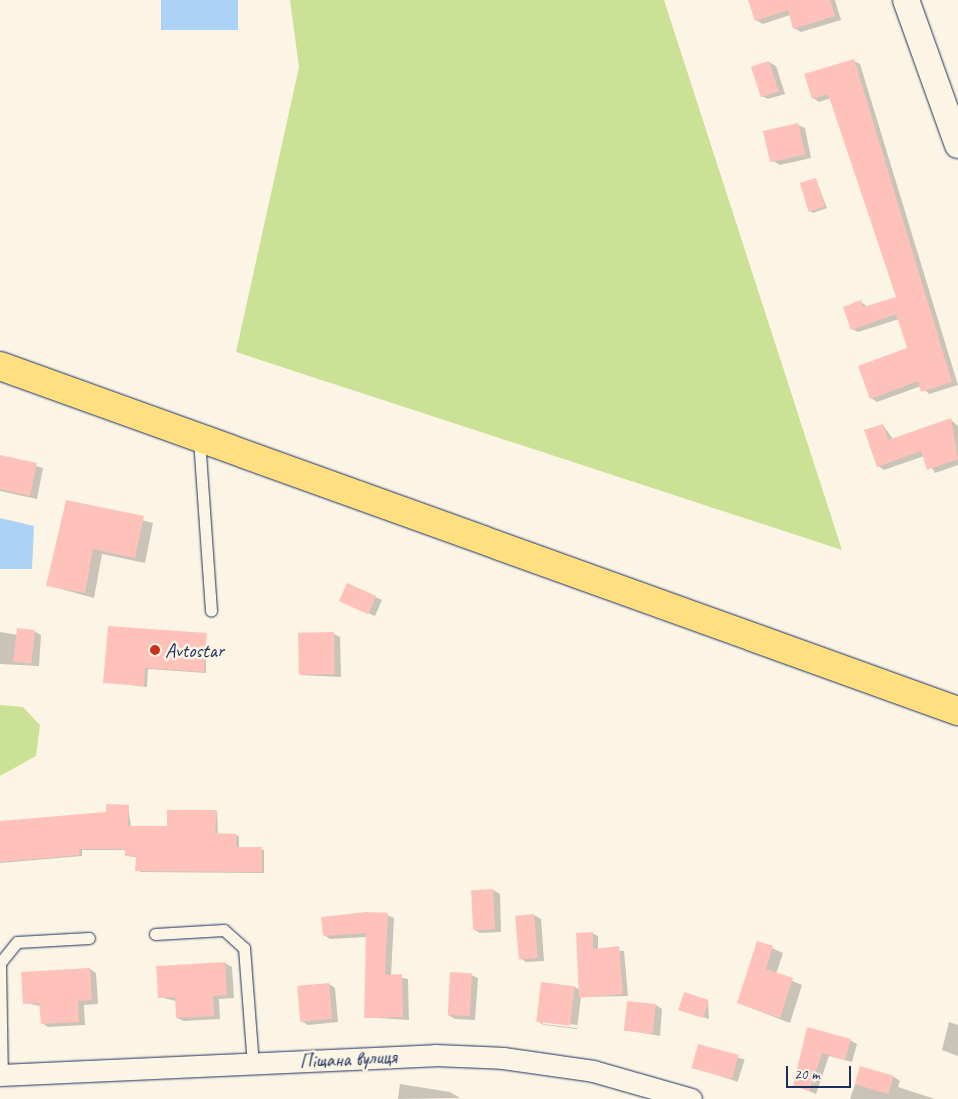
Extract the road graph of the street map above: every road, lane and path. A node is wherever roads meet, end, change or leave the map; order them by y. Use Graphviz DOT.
graph roads {
  1 [pos="906,0"];
  2 [pos="958,145"];
  3 [pos="0,366"];
  4 [pos="198,437"];
  5 [pos="211,610"];
  6 [pos="958,711"];
  7 [pos="155,934"];
  8 [pos="89,938"];
  9 [pos="0,964"];
  10 [pos="253,1064"];
  11 [pos="1,1075"];
  12 [pos="691,1099"];
  1 -- 2 [label="street"];
  3 -- 4 [label="highway"];
  4 -- 5 [label="lane"];
  4 -- 6 [label="highway"];
  7 -- 10 [label="lane"];
  8 -- 9 [label="lane"];
  9 -- 11 [label="lane"];
  10 -- 11 [label="street, Піщана вулиця"];
  10 -- 12 [label="street, Піщана вулиця"];
}
